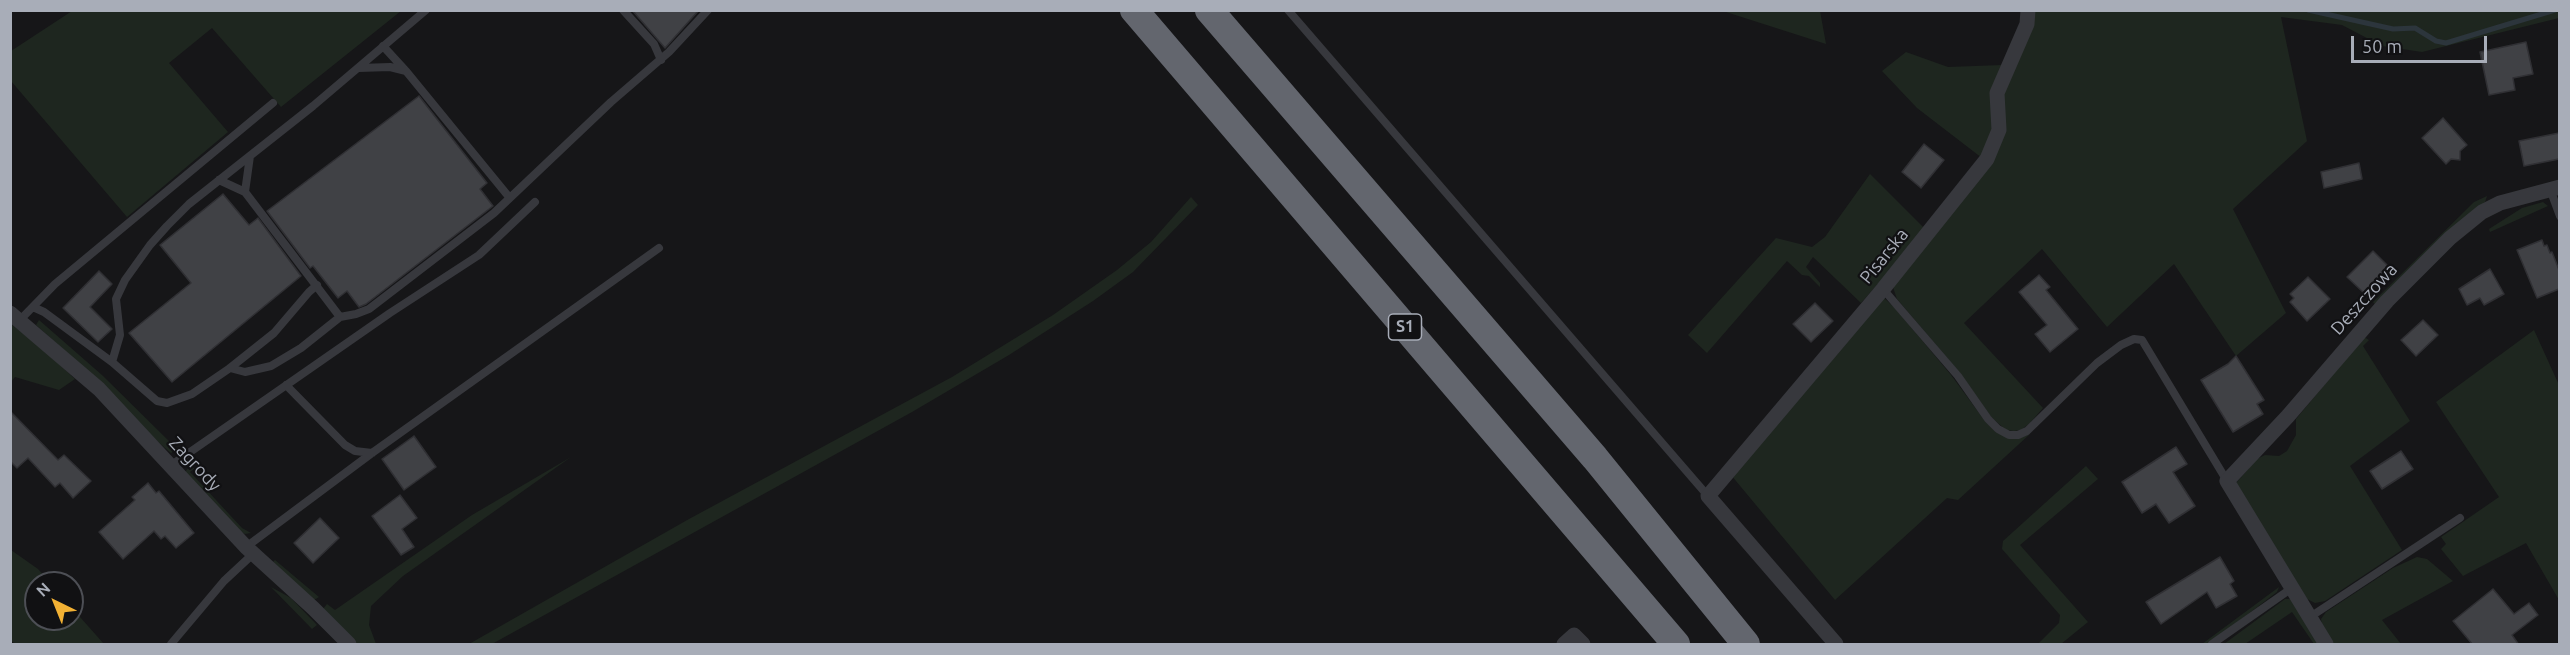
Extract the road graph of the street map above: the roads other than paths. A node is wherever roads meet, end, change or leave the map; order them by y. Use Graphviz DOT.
graph roads {
  1 [pos="426,10"];
  2 [pos="623,10"];
  3 [pos="708,10"];
  4 [pos="1134,10"];
  5 [pos="1209,10"];
  6 [pos="1288,10"];
  7 [pos="2028,10"];
  8 [pos="383,46"];
  9 [pos="661,60"];
  10 [pos="357,68"];
  11 [pos="406,71"];
  12 [pos="273,103"];
  13 [pos="250,156"];
  14 [pos="219,180"];
  15 [pos="2555,188"];
  16 [pos="245,192"];
  17 [pos="509,197"];
  18 [pos="536,202"];
  19 [pos="2559,216"];
  20 [pos="659,248"];
  21 [pos="317,285"];
  22 [pos="1883,289"];
  23 [pos="33,307"];
  24 [pos="15,317"];
  25 [pos="340,317"];
  26 [pos="112,362"];
  27 [pos="230,368"];
  28 [pos="286,385"];
  29 [pos="372,453"];
  30 [pos="170,466"];
  31 [pos="2227,480"];
  32 [pos="1708,496"];
  33 [pos="2460,518"];
  34 [pos="249,551"];
  35 [pos="2292,588"];
  36 [pos="2310,617"];
  37 [pos="171,645"];
  38 [pos="349,645"];
  39 [pos="1676,645"];
  40 [pos="1746,645"];
  41 [pos="1836,645"];
  42 [pos="2212,645"];
  43 [pos="2326,645"];
  1 -- 8 [label="lane"];
  2 -- 9 [label="lane"];
  3 -- 9 [label="lane"];
  4 -- 39 [label="highway, S1"];
  5 -- 40 [label="highway"];
  6 -- 32 [label="lane"];
  7 -- 22 [label="street, Pisarska"];
  8 -- 10 [label="lane"];
  8 -- 11 [label="lane"];
  9 -- 17 [label="lane"];
  10 -- 11 [label="lane"];
  10 -- 13 [label="lane"];
  11 -- 17 [label="lane"];
  12 -- 23 [label="lane"];
  13 -- 14 [label="lane"];
  13 -- 16 [label="lane"];
  14 -- 16 [label="lane"];
  14 -- 26 [label="lane"];
  15 -- 19 [label="lane"];
  15 -- 31 [label="street, Deszczowa"];
  16 -- 21 [label="lane"];
  17 -- 25 [label="lane"];
  18 -- 28 [label="lane"];
  20 -- 29 [label="lane"];
  21 -- 25 [label="lane"];
  21 -- 27 [label="lane"];
  22 -- 31 [label="lane"];
  22 -- 32 [label="street, Pisarska"];
  23 -- 24 [label="lane"];
  23 -- 26 [label="lane"];
  24 -- 30 [label="street, Zagrody"];
  25 -- 27 [label="lane"];
  26 -- 27 [label="lane"];
  28 -- 29 [label="lane"];
  28 -- 30 [label="lane"];
  29 -- 34 [label="lane"];
  30 -- 34 [label="street, Zagrody"];
  31 -- 35 [label="street"];
  32 -- 41 [label="street"];
  33 -- 36 [label="lane"];
  34 -- 37 [label="lane"];
  34 -- 38 [label="street, Zagrody"];
  35 -- 36 [label="street"];
  35 -- 42 [label="lane"];
  36 -- 43 [label="street"];
}
